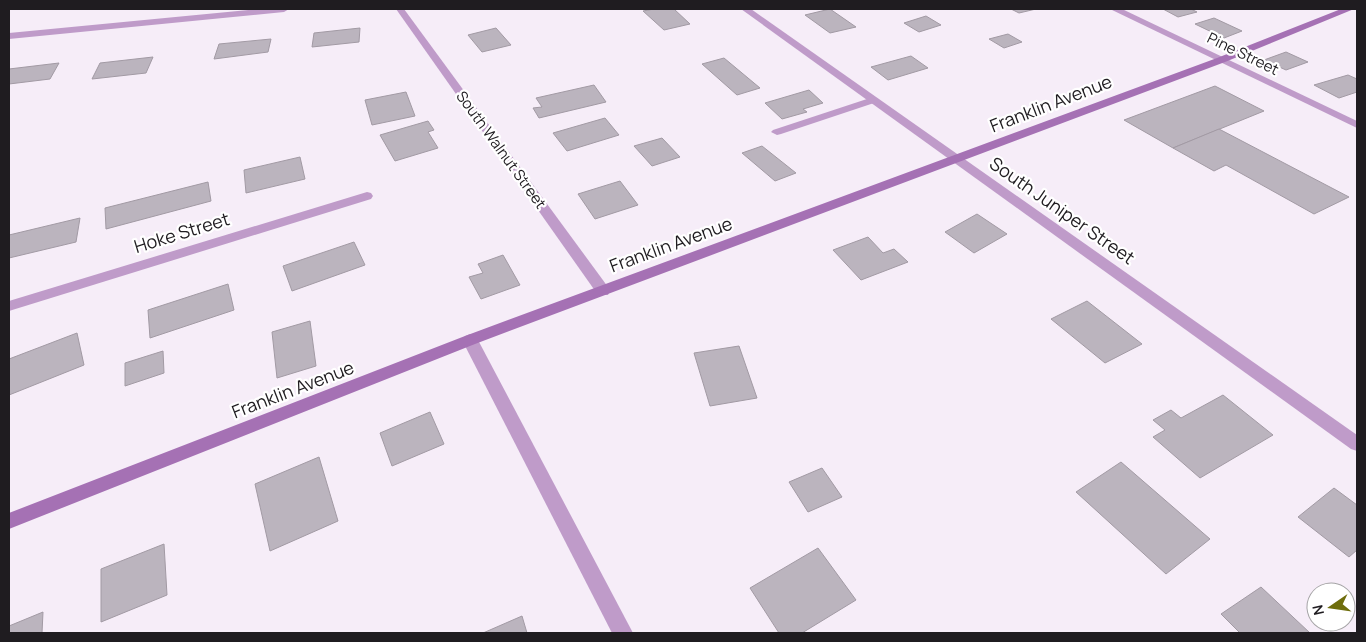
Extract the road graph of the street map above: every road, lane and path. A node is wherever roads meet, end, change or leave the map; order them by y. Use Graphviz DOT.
graph roads {
  1 [pos="284,9"];
  2 [pos="400,9"];
  3 [pos="745,9"];
  4 [pos="1115,9"];
  5 [pos="1349,9"];
  6 [pos="9,36"];
  7 [pos="1221,60"];
  8 [pos="873,100"];
  9 [pos="1357,125"];
  10 [pos="777,132"];
  11 [pos="957,159"];
  12 [pos="367,196"];
  13 [pos="603,291"];
  14 [pos="9,306"];
  15 [pos="470,340"];
  16 [pos="1357,444"];
  17 [pos="9,521"];
  18 [pos="623,633"];
  1 -- 6 [label="street"];
  2 -- 13 [label="street, South Walnut Street"];
  3 -- 8 [label="street, South Juniper Street"];
  4 -- 7 [label="street, Pine Street"];
  5 -- 7 [label="street, Franklin Avenue"];
  7 -- 9 [label="street, Pine Street"];
  7 -- 11 [label="street, Franklin Avenue"];
  8 -- 10 [label="street"];
  8 -- 11 [label="street, South Juniper Street"];
  11 -- 13 [label="street, Franklin Avenue"];
  11 -- 16 [label="street, South Juniper Street"];
  12 -- 14 [label="street, Hoke Street"];
  13 -- 15 [label="street, Franklin Avenue"];
  15 -- 17 [label="street, Franklin Avenue"];
  15 -- 18 [label="street"];
}
